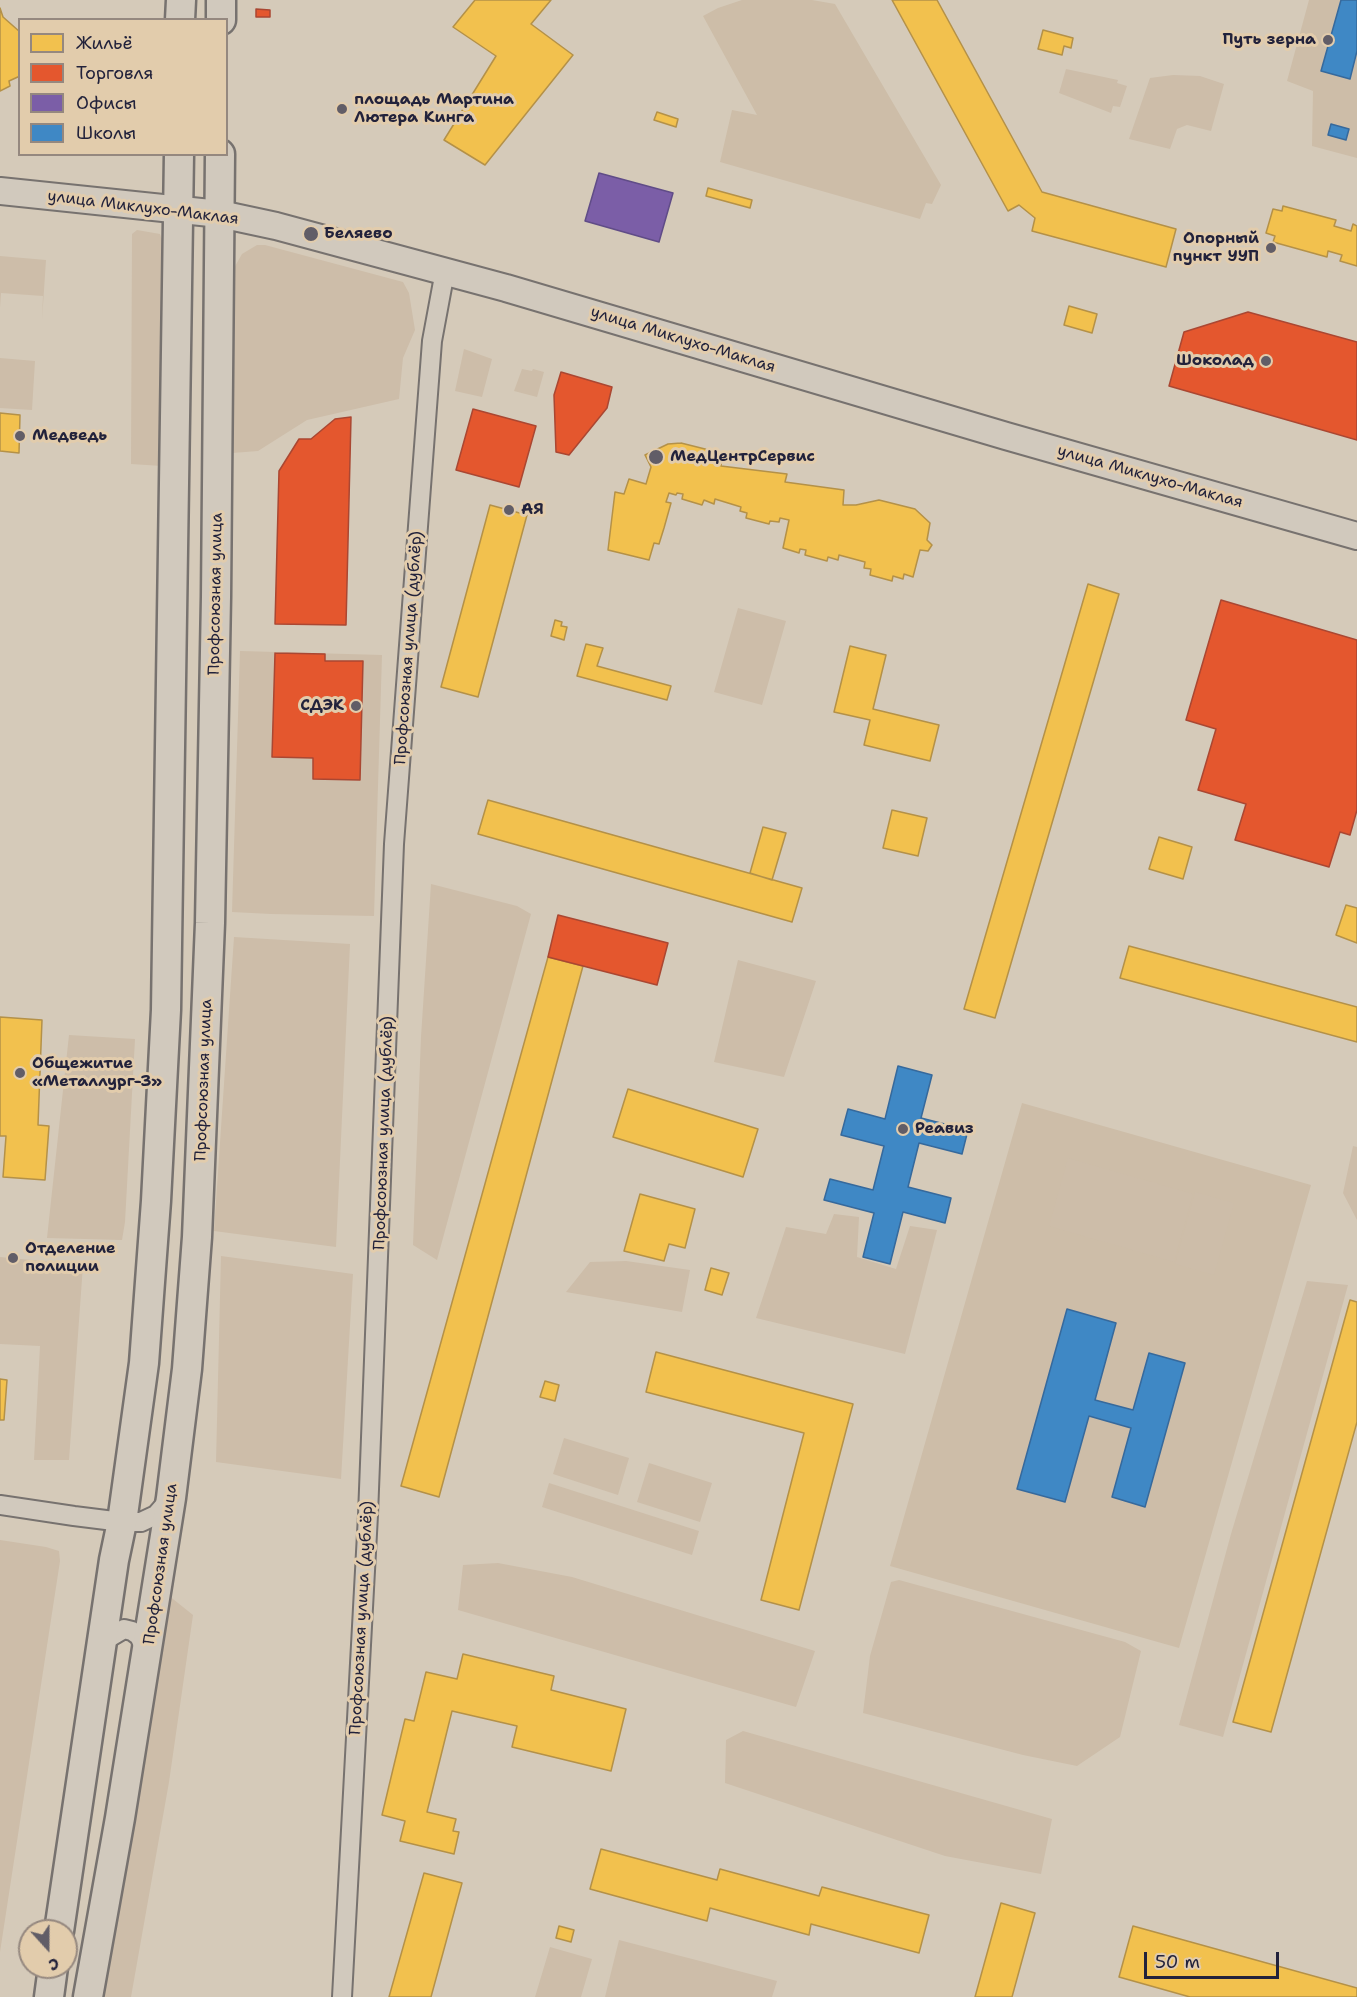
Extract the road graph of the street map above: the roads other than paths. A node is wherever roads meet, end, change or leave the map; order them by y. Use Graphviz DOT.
graph roads {
  1 [pos="181,0"];
  2 [pos="221,0"];
  3 [pos="180,18"];
  4 [pos="221,18"];
  5 [pos="179,156"];
  6 [pos="220,156"];
  7 [pos="0,191"];
  8 [pos="178,211"];
  9 [pos="220,214"];
  10 [pos="445,271"];
  11 [pos="1357,536"];
  12 [pos="171,1498"];
  13 [pos="0,1505"];
  14 [pos="122,1522"];
  15 [pos="101,1648"];
  16 [pos="147,1654"];
  17 [pos="61,1919"];
  18 [pos="51,1979"];
  19 [pos="49,1997"];
  20 [pos="88,1997"];
  21 [pos="342,1997"];
  1 -- 3 [label="main road"];
  2 -- 4 [label="main road"];
  5 -- 8 [label="main road"];
  6 -- 9 [label="main road, Профсоюзная улица"];
  7 -- 8 [label="main road, улица Миклухо-Маклая"];
  8 -- 9 [label="main road, улица Миклухо-Маклая"];
  8 -- 14 [label="main road"];
  9 -- 10 [label="main road, улица Миклухо-Маклая"];
  9 -- 12 [label="main road, Профсоюзная улица"];
  10 -- 11 [label="main road, улица Миклухо-Маклая"];
  10 -- 21 [label="street, Профсоюзная улица (дублёр)"];
  12 -- 14 [label="street"];
  12 -- 16 [label="main road, Профсоюзная улица"];
  13 -- 14 [label="street"];
  14 -- 15 [label="main road"];
  15 -- 16 [label="street"];
  15 -- 17 [label="main road"];
  16 -- 20 [label="main road, Профсоюзная улица"];
  18 -- 19 [label="main road"];
}
